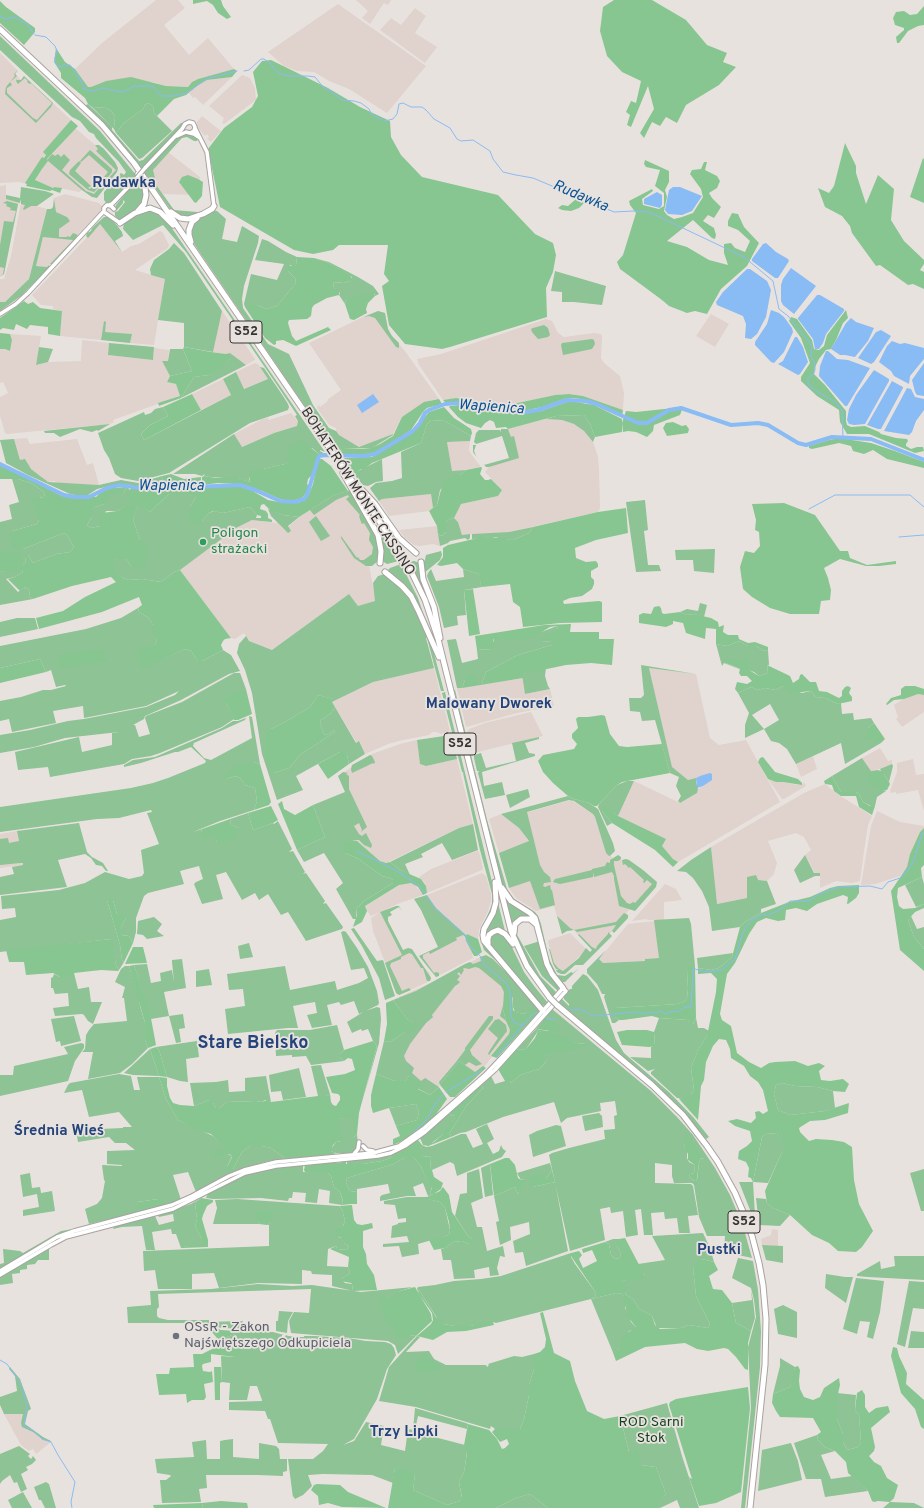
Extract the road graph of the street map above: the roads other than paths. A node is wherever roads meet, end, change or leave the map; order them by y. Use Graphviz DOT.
graph roads {
  1 [pos="0,29"];
  2 [pos="0,33"];
  3 [pos="184,126"];
  4 [pos="195,128"];
  5 [pos="189,133"];
  6 [pos="173,139"];
  7 [pos="202,140"];
  8 [pos="138,174"];
  9 [pos="120,196"];
  10 [pos="109,205"];
  11 [pos="214,206"];
  12 [pos="165,207"];
  13 [pos="114,211"];
  14 [pos="104,212"];
  15 [pos="135,213"];
  16 [pos="203,214"];
  17 [pos="107,215"];
  18 [pos="119,223"];
  19 [pos="173,224"];
  20 [pos="93,225"];
  21 [pos="197,254"];
  22 [pos="0,314"];
  23 [pos="330,452"];
  24 [pos="336,460"];
  25 [pos="343,473"];
  26 [pos="349,476"];
  27 [pos="416,553"];
  28 [pos="421,562"];
  29 [pos="380,563"];
  30 [pos="385,572"];
  31 [pos="439,657"];
  32 [pos="445,667"];
  33 [pos="496,881"];
  34 [pos="540,936"];
  35 [pos="514,944"];
  36 [pos="493,953"];
  37 [pos="565,989"];
  38 [pos="556,1007"];
  39 [pos="544,1012"];
  40 [pos="360,1142"];
  41 [pos="363,1146"];
  42 [pos="380,1152"];
  43 [pos="352,1155"];
  44 [pos="315,1160"];
  45 [pos="0,1271"];
  46 [pos="0,1275"];
  47 [pos="747,1508"];
  48 [pos="750,1508"];
  1 -- 12 [label="highway, BOHATERÓW MONTE CASSINO / S52"];
  2 -- 8 [label="highway, BOHATERÓW MONTE CASSINO / S52"];
  3 -- 4 [label="main road"];
  3 -- 5 [label="main road"];
  3 -- 6 [label="main road"];
  4 -- 5 [label="main road"];
  4 -- 7 [label="main road"];
  5 -- 6 [label="main road"];
  5 -- 7 [label="main road"];
  6 -- 9 [label="main road, bridge"];
  7 -- 11 [label="main road"];
  8 -- 15 [label="highway"];
  8 -- 19 [label="highway, BOHATERÓW MONTE CASSINO / S52"];
  9 -- 10 [label="main road"];
  9 -- 13 [label="main road"];
  10 -- 13 [label="main road"];
  10 -- 14 [label="main road"];
  11 -- 16 [label="highway"];
  12 -- 16 [label="highway"];
  12 -- 21 [label="highway, BOHATERÓW MONTE CASSINO / S52"];
  13 -- 17 [label="main road"];
  13 -- 18 [label="main road"];
  14 -- 17 [label="main road"];
  14 -- 20 [label="main road"];
  15 -- 18 [label="highway"];
  15 -- 19 [label="highway"];
  16 -- 21 [label="highway"];
  17 -- 18 [label="main road"];
  17 -- 20 [label="main road"];
  19 -- 23 [label="highway, BOHATERÓW MONTE CASSINO / S52"];
  20 -- 22 [label="main road"];
  21 -- 23 [label="highway, BOHATERÓW MONTE CASSINO / S52"];
  23 -- 24 [label="highway, BOHATERÓW MONTE CASSINO / S52"];
  24 -- 25 [label="highway, BOHATERÓW MONTE CASSINO / S52"];
  24 -- 26 [label="highway, BOHATERÓW MONTE CASSINO / S52"];
  25 -- 29 [label="highway"];
  25 -- 31 [label="highway, BOHATERÓW MONTE CASSINO / S52"];
  26 -- 27 [label="highway"];
  26 -- 32 [label="highway, BOHATERÓW MONTE CASSINO / S52"];
  28 -- 32 [label="highway"];
  30 -- 31 [label="highway"];
  31 -- 33 [label="highway, BOHATERÓW MONTE CASSINO / S52"];
  32 -- 33 [label="highway, BOHATERÓW MONTE CASSINO / S52"];
  33 -- 34 [label="highway"];
  33 -- 35 [label="highway, BOHATERÓW MONTE CASSINO / S52"];
  33 -- 36 [label="highway"];
  34 -- 35 [label="highway"];
  34 -- 37 [label="highway"];
  35 -- 36 [label="highway"];
  35 -- 38 [label="highway, BOHATERÓW MONTE CASSINO / S52, bridge"];
  36 -- 39 [label="highway"];
  37 -- 39 [label="main road"];
  38 -- 47 [label="highway, BOHATERÓW MONTE CASSINO / S52"];
  38 -- 48 [label="highway, BOHATERÓW MONTE CASSINO / S52"];
  39 -- 42 [label="main road"];
  39 -- 44 [label="main road"];
  40 -- 43 [label="main road"];
  41 -- 42 [label="main road"];
  42 -- 43 [label="main road"];
  43 -- 44 [label="main road"];
  44 -- 45 [label="main road"];
  44 -- 46 [label="main road"];
}
